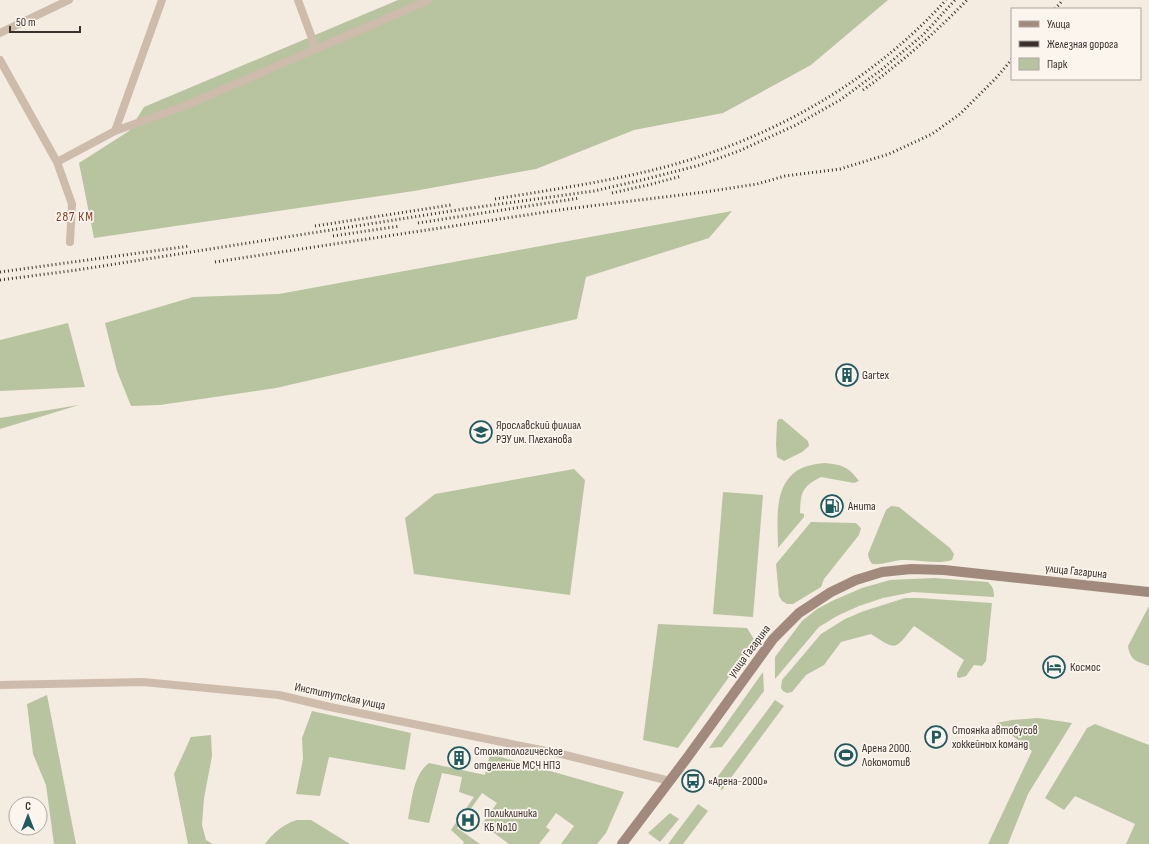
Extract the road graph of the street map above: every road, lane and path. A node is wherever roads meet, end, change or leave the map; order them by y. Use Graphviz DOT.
graph roads {
  1 [pos="69,0"];
  2 [pos="162,0"];
  3 [pos="298,0"];
  4 [pos="429,0"];
  5 [pos="0,34"];
  6 [pos="316,49"];
  7 [pos="0,60"];
  8 [pos="115,131"];
  9 [pos="56,162"];
  10 [pos="70,242"];
  11 [pos="1149,592"];
  12 [pos="0,685"];
  13 [pos="670,781"];
  14 [pos="622,844"];
  1 -- 5 [label="street"];
  2 -- 8 [label="street"];
  3 -- 6 [label="street"];
  4 -- 6 [label="street"];
  6 -- 8 [label="street"];
  7 -- 9 [label="street"];
  8 -- 9 [label="street"];
  9 -- 10 [label="street"];
  11 -- 13 [label="main road, улица Гагарина"];
  12 -- 13 [label="street, Институтская улица"];
  13 -- 14 [label="main road, улица Гагарина"];
}
